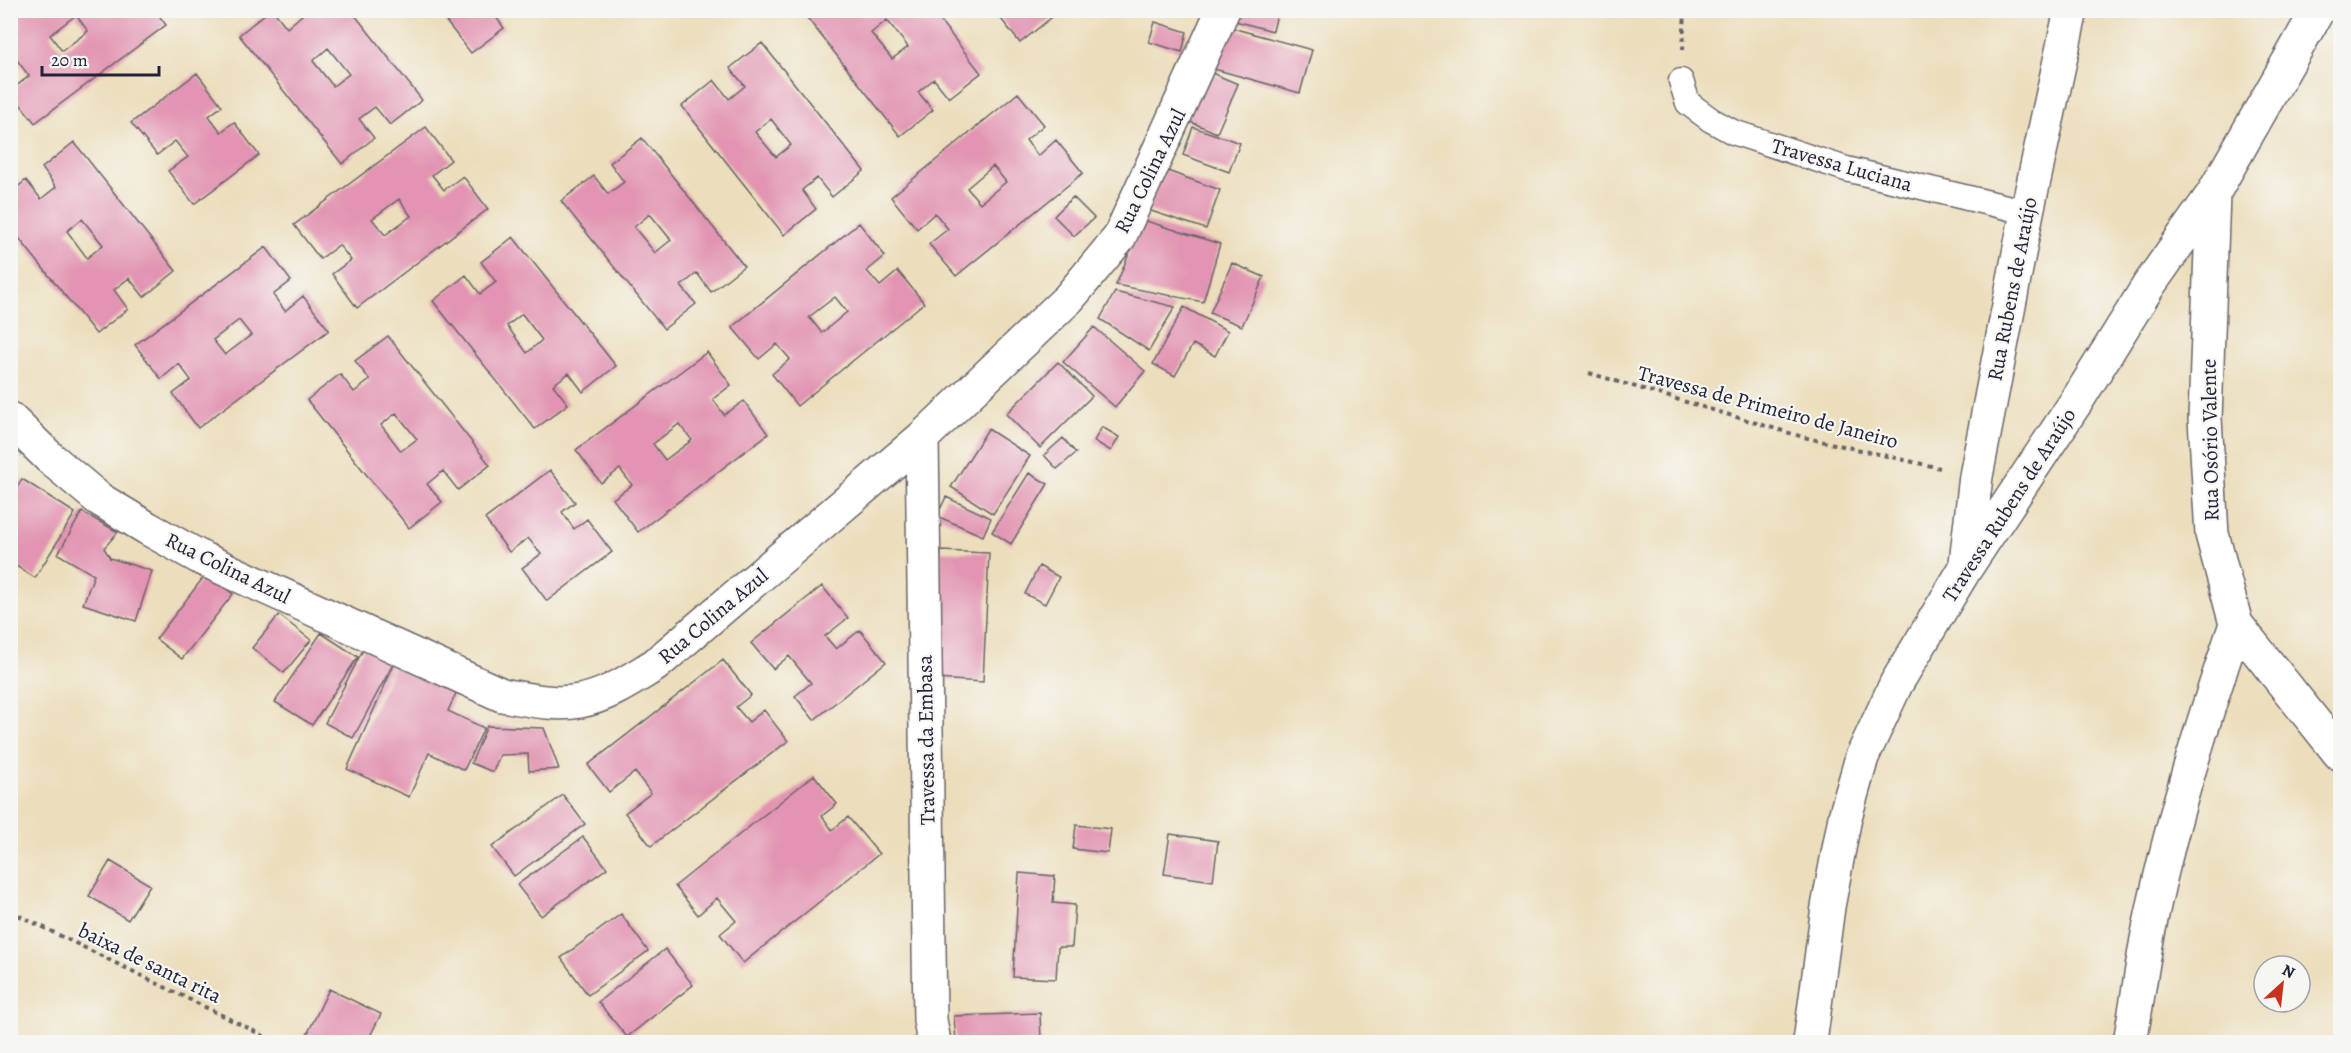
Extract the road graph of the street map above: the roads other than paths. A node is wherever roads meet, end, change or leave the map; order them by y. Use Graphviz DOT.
graph roads {
  1 [pos="1223,10"];
  2 [pos="2071,10"];
  3 [pos="2318,10"];
  4 [pos="1681,81"];
  5 [pos="2213,194"];
  6 [pos="2027,212"];
  7 [pos="10,419"];
  8 [pos="922,438"];
  9 [pos="1965,569"];
  10 [pos="2236,624"];
  11 [pos="2340,754"];
  12 [pos="934,1042"];
  13 [pos="1810,1042"];
  14 [pos="2130,1042"];
  1 -- 8 [label="street, Rua Colina Azul"];
  2 -- 6 [label="street, Rua Rubens de Araújo"];
  3 -- 5 [label="street, Travessa Rubens de Araújo"];
  4 -- 6 [label="lane, Travessa Luciana"];
  5 -- 9 [label="street, Travessa Rubens de Araújo"];
  5 -- 10 [label="street, Rua Osório Valente"];
  6 -- 9 [label="street, Rua Rubens de Araújo"];
  7 -- 8 [label="street, Rua Colina Azul"];
  8 -- 12 [label="street, Travessa da Embasa"];
  9 -- 13 [label="street, Travessa Rubens de Araújo"];
  10 -- 11 [label="street, Rua Osório Valente"];
  10 -- 14 [label="street"];
}
